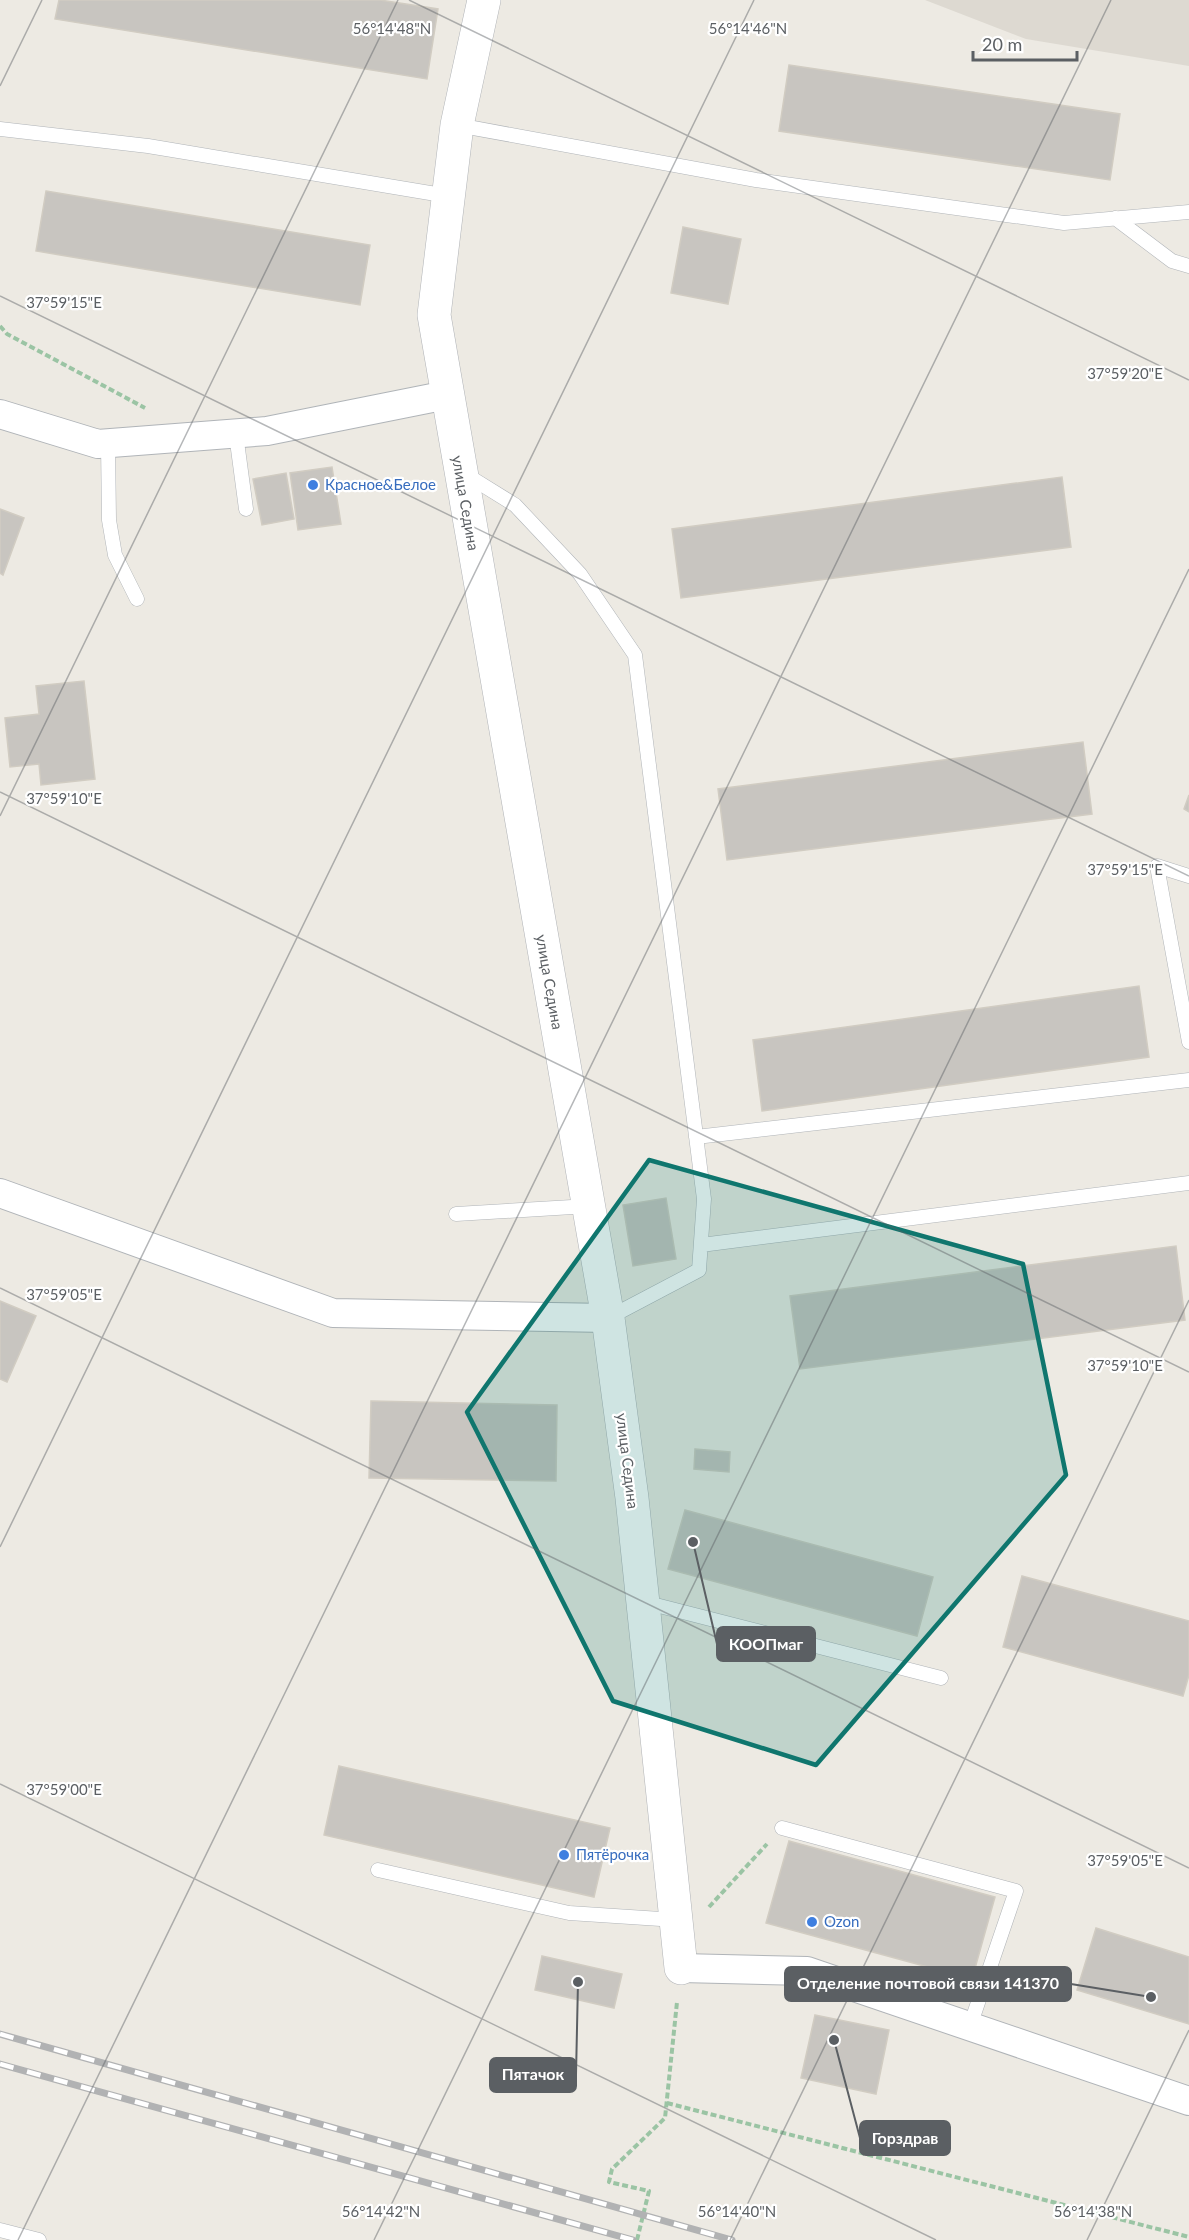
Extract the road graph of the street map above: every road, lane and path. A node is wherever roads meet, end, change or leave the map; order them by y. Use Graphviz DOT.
graph roads {
  1 [pos="484,0"];
  2 [pos="457,125"];
  3 [pos="0,129"];
  4 [pos="448,196"];
  5 [pos="1189,212"];
  6 [pos="1115,218"];
  7 [pos="1189,266"];
  8 [pos="0,326"];
  9 [pos="447,395"];
  10 [pos="149,410"];
  11 [pos="0,414"];
  12 [pos="236,434"];
  13 [pos="108,444"];
  14 [pos="460,472"];
  15 [pos="246,509"];
  16 [pos="136,599"];
  17 [pos="1189,876"];
  18 [pos="1189,1042"];
  19 [pos="1189,1080"];
  20 [pos="696,1137"];
  21 [pos="1189,1183"];
  22 [pos="0,1193"];
  23 [pos="588,1206"];
  24 [pos="456,1214"];
  25 [pos="701,1245"];
  26 [pos="608,1318"];
  27 [pos="643,1602"];
  28 [pos="941,1678"];
  29 [pos="782,1828"];
  30 [pos="378,1870"];
  31 [pos="689,1918"];
  32 [pos="681,1968"];
  33 [pos="970,2026"];
  34 [pos="1189,2101"];
  35 [pos="667,2103"];
  36 [pos="0,2230"];
  37 [pos="1189,2237"];
  38 [pos="39,2240"];
  39 [pos="637,2240"];
  1 -- 2 [label="street, улица Седина"];
  2 -- 4 [label="street, улица Седина"];
  2 -- 6 [label="lane"];
  3 -- 4 [label="lane"];
  4 -- 9 [label="street, улица Седина"];
  5 -- 6 [label="lane"];
  6 -- 7 [label="lane"];
  8 -- 10 [label="path"];
  9 -- 12 [label="street"];
  9 -- 14 [label="street, улица Седина"];
  11 -- 13 [label="street"];
  12 -- 13 [label="street"];
  12 -- 15 [label="lane"];
  13 -- 16 [label="lane"];
  14 -- 20 [label="lane"];
  14 -- 23 [label="street, улица Седина"];
  17 -- 18 [label="lane"];
  19 -- 20 [label="lane"];
  20 -- 25 [label="lane"];
  21 -- 25 [label="lane"];
  22 -- 26 [label="street"];
  23 -- 24 [label="lane"];
  23 -- 26 [label="street, улица Седина"];
  25 -- 26 [label="lane"];
  26 -- 27 [label="street, улица Седина"];
  27 -- 28 [label="lane"];
  27 -- 31 [label="street, улица Седина"];
  29 -- 31 [label="path"];
  29 -- 33 [label="lane"];
  30 -- 31 [label="lane"];
  31 -- 32 [label="street, улица Седина"];
  32 -- 33 [label="street"];
  32 -- 35 [label="path"];
  33 -- 34 [label="street"];
  35 -- 37 [label="path"];
  35 -- 39 [label="path"];
  36 -- 38 [label="lane"];
}
